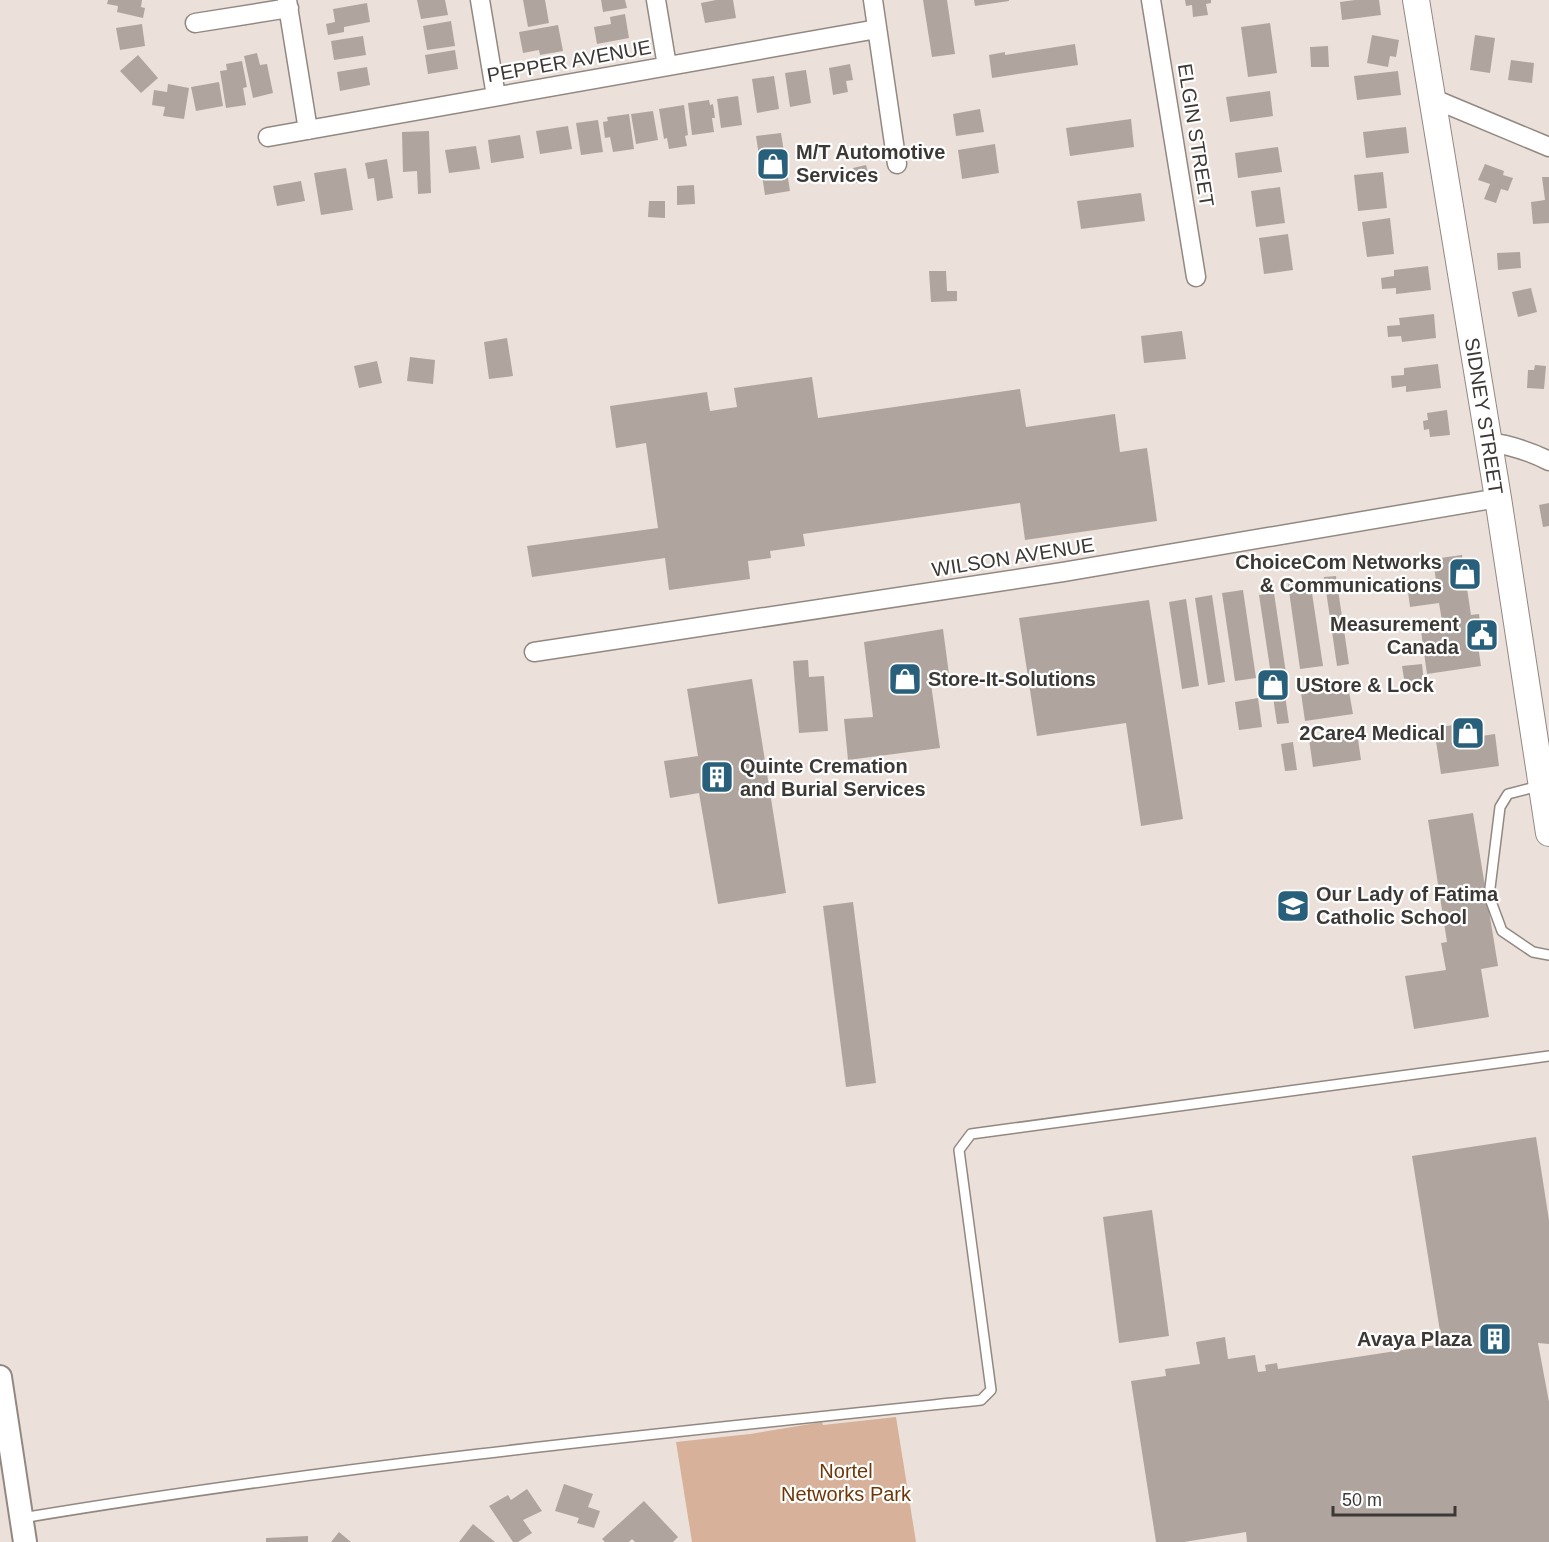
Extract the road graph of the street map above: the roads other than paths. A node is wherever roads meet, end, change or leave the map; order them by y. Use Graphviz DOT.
graph roads {
  1 [pos="480,0"];
  2 [pos="656,0"];
  3 [pos="873,0"];
  4 [pos="1151,0"];
  5 [pos="1416,0"];
  6 [pos="288,4"];
  7 [pos="195,23"];
  8 [pos="877,29"];
  9 [pos="667,66"];
  10 [pos="496,96"];
  11 [pos="1434,99"];
  12 [pos="308,130"];
  13 [pos="268,137"];
  14 [pos="1549,147"];
  15 [pos="897,164"];
  16 [pos="1196,277"];
  17 [pos="1488,442"];
  18 [pos="1549,461"];
  19 [pos="1497,498"];
  20 [pos="534,652"];
  21 [pos="1545,785"];
  22 [pos="1549,833"];
  23 [pos="1549,955"];
  24 [pos="1549,1056"];
  25 [pos="0,1377"];
  26 [pos="4,1426"];
  27 [pos="22,1518"];
  28 [pos="25,1542"];
  1 -- 10 [label="street"];
  2 -- 9 [label="street"];
  3 -- 8 [label="street"];
  4 -- 16 [label="street, ELGIN STREET"];
  5 -- 11 [label="main road, SIDNEY STREET"];
  6 -- 7 [label="street"];
  6 -- 12 [label="street"];
  8 -- 9 [label="street, PEPPER AVENUE"];
  8 -- 15 [label="street"];
  9 -- 10 [label="street, PEPPER AVENUE"];
  10 -- 12 [label="street, PEPPER AVENUE"];
  11 -- 14 [label="street"];
  11 -- 17 [label="main road, SIDNEY STREET"];
  12 -- 13 [label="street, PEPPER AVENUE"];
  17 -- 18 [label="street"];
  17 -- 19 [label="main road, SIDNEY STREET"];
  19 -- 20 [label="street, WILSON AVENUE"];
  19 -- 21 [label="main road, SIDNEY STREET"];
  21 -- 22 [label="main road, SIDNEY STREET"];
  21 -- 23 [label="lane"];
  24 -- 27 [label="lane"];
  25 -- 26 [label="street"];
  26 -- 27 [label="street"];
  27 -- 28 [label="street"];
}
